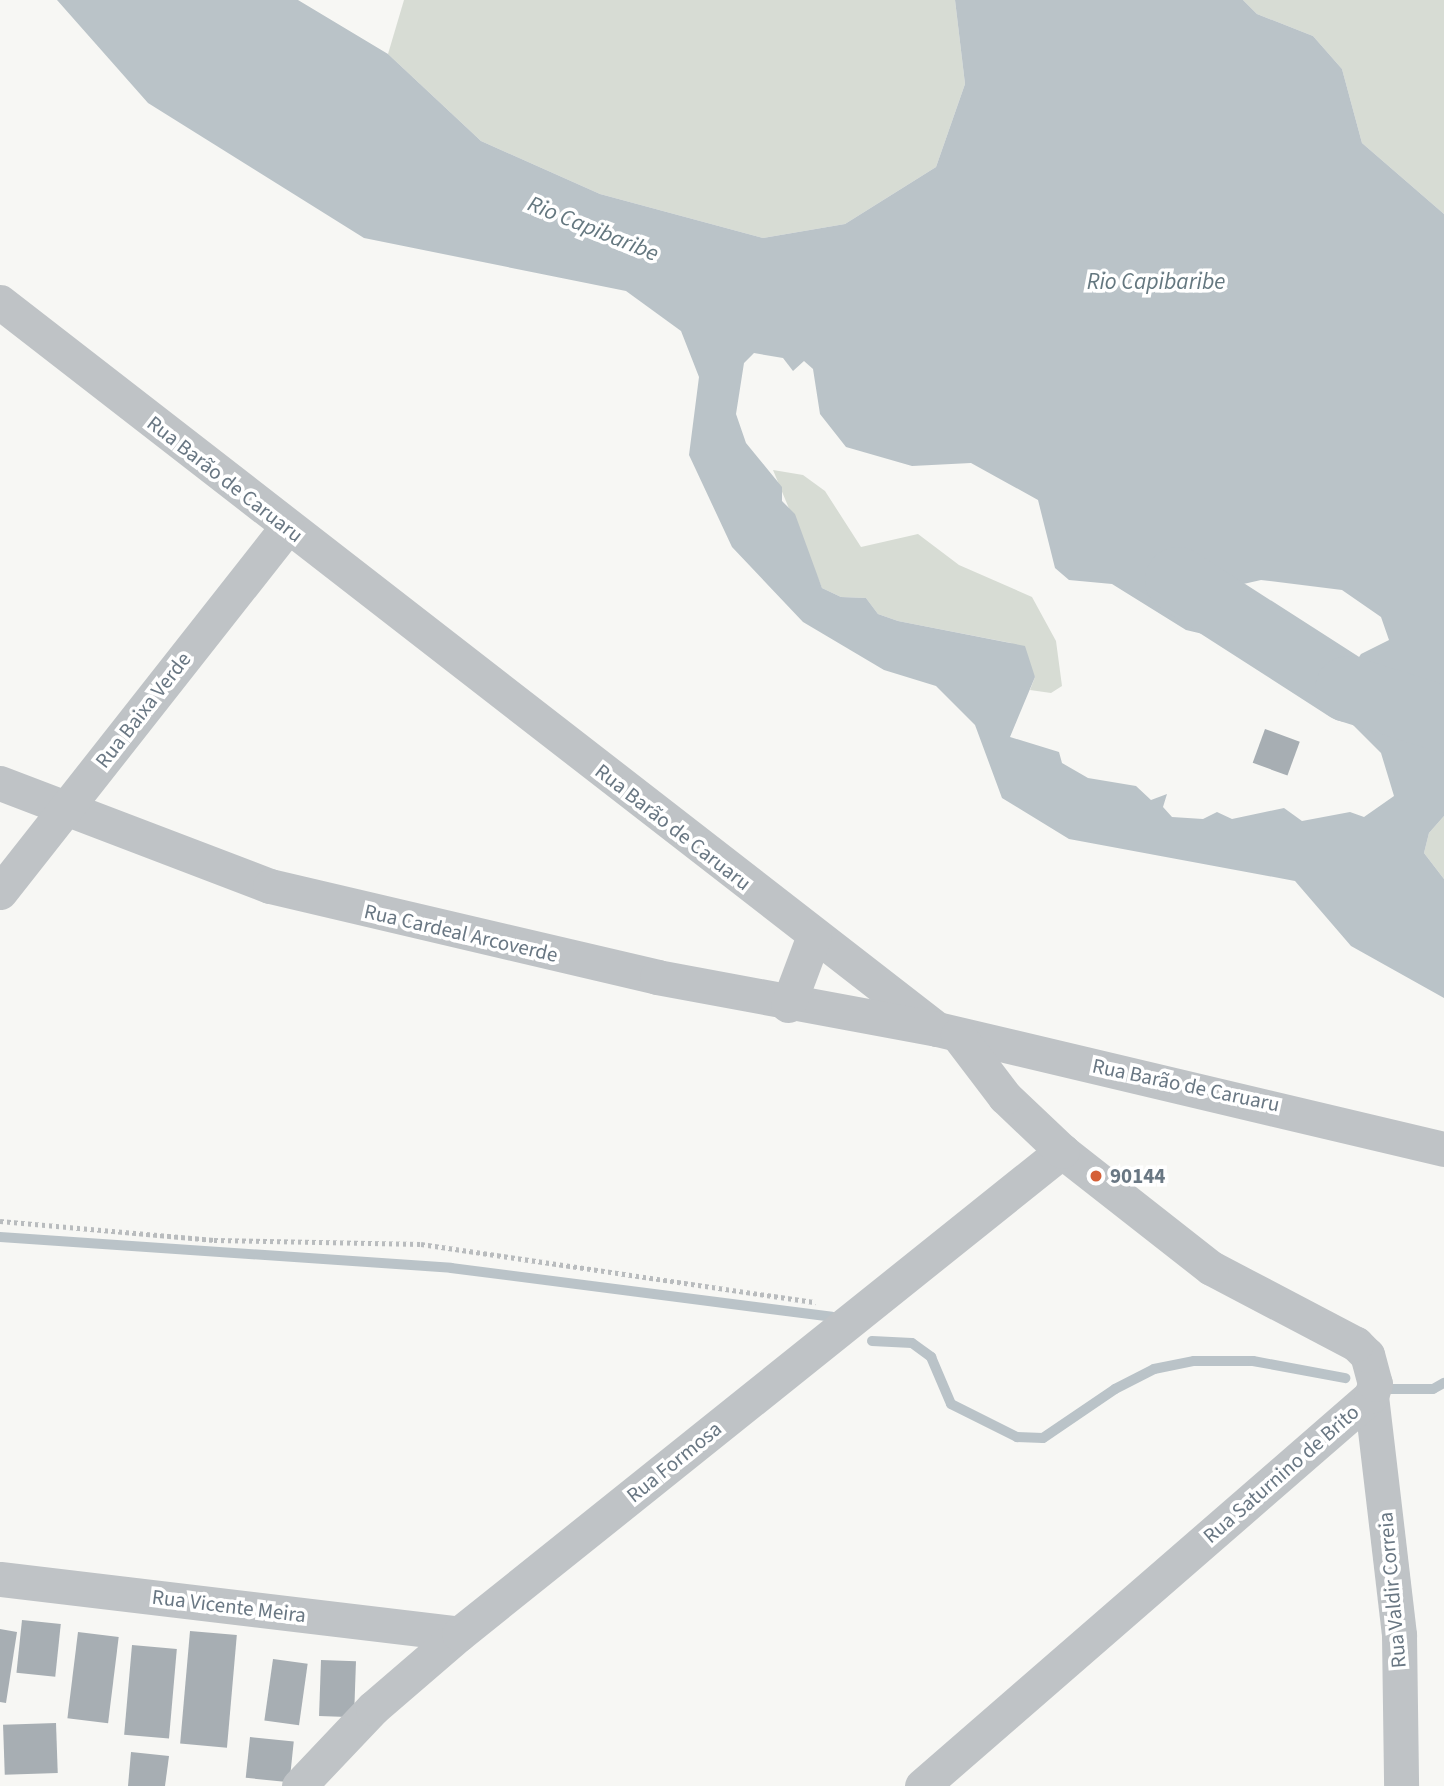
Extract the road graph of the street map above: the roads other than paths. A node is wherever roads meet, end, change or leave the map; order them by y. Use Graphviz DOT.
graph roads {
  1 [pos="0,302"];
  2 [pos="286,528"];
  3 [pos="0,783"];
  4 [pos="67,806"];
  5 [pos="0,891"];
  6 [pos="814,936"];
  7 [pos="788,1005"];
  8 [pos="947,1032"];
  9 [pos="1444,1149"];
  10 [pos="1062,1151"];
  11 [pos="1371,1396"];
  12 [pos="0,1579"];
  13 [pos="459,1634"];
  14 [pos="299,1786"];
  15 [pos="922,1786"];
  16 [pos="1401,1786"];
  1 -- 2 [label="street, Rua Barão de Caruaru"];
  2 -- 4 [label="street, Rua Baixa Verde"];
  2 -- 6 [label="street, Rua Barão de Caruaru"];
  3 -- 4 [label="street, Rua Cardeal Arcoverde"];
  4 -- 5 [label="street, Rua Baixa Verde"];
  4 -- 7 [label="street, Rua Cardeal Arcoverde"];
  6 -- 7 [label="street"];
  6 -- 8 [label="street, Rua Barão de Caruaru"];
  7 -- 8 [label="street, Rua Cardeal Arcoverde"];
  8 -- 9 [label="street, Rua Barão de Caruaru"];
  8 -- 10 [label="street, Rua Saturnino de Brito"];
  10 -- 11 [label="street, Rua Saturnino de Brito"];
  10 -- 13 [label="street, Rua Formosa"];
  11 -- 15 [label="street, Rua Saturnino de Brito"];
  11 -- 16 [label="street, Rua Valdir Correia"];
  12 -- 13 [label="street, Rua Vicente Meira"];
  13 -- 14 [label="street, Rua Formosa"];
}
